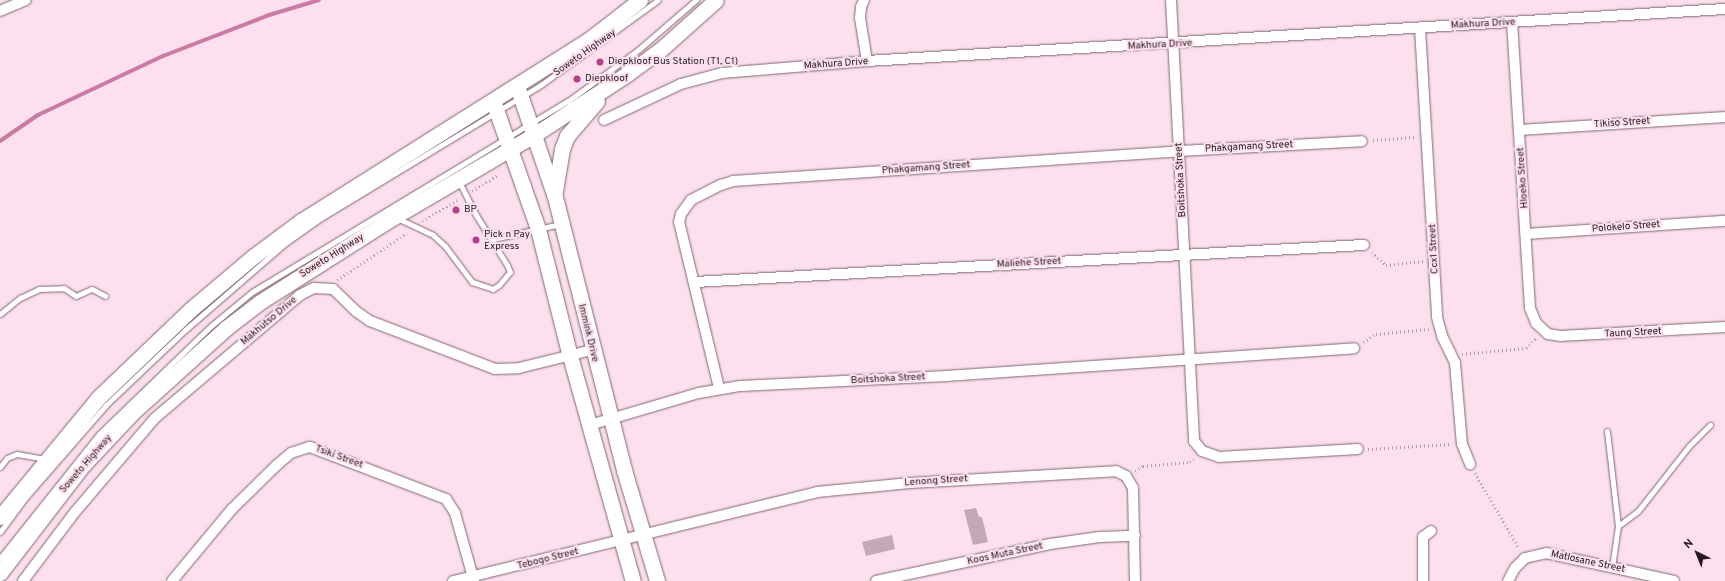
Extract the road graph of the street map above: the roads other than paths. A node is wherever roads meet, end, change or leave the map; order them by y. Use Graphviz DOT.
graph roads {
  1 [pos="26,0"];
  2 [pos="640,0"];
  3 [pos="658,0"];
  4 [pos="696,0"];
  5 [pos="716,0"];
  6 [pos="864,0"];
  7 [pos="1171,0"];
  8 [pos="1725,9"];
  9 [pos="0,11"];
  10 [pos="1512,22"];
  11 [pos="1420,28"];
  12 [pos="1174,44"];
  13 [pos="867,61"];
  14 [pos="627,74"];
  15 [pos="519,92"];
  16 [pos="495,107"];
  17 [pos="1725,117"];
  18 [pos="604,120"];
  19 [pos="533,129"];
  20 [pos="1520,130"];
  21 [pos="1362,141"];
  22 [pos="508,144"];
  23 [pos="1180,151"];
  24 [pos="458,179"];
  25 [pos="555,197"];
  26 [pos="394,217"];
  27 [pos="1725,221"];
  28 [pos="562,224"];
  29 [pos="538,229"];
  30 [pos="1527,234"];
  31 [pos="493,239"];
  32 [pos="1364,245"];
  33 [pos="1184,254"];
  34 [pos="695,282"];
  35 [pos="105,296"];
  36 [pos="0,314"];
  37 [pos="1725,327"];
  38 [pos="1543,331"];
  39 [pos="1354,348"];
  40 [pos="592,350"];
  41 [pos="570,356"];
  42 [pos="1190,360"];
  43 [pos="719,388"];
  44 [pos="611,419"];
  45 [pos="590,425"];
  46 [pos="1710,425"];
  47 [pos="1607,430"];
  48 [pos="1358,449"];
  49 [pos="45,460"];
  50 [pos="1470,464"];
  51 [pos="0,467"];
  52 [pos="0,517"];
  53 [pos="1618,526"];
  54 [pos="1431,530"];
  55 [pos="0,532"];
  56 [pos="643,534"];
  57 [pos="1135,536"];
  58 [pos="621,541"];
  59 [pos="0,558"];
  60 [pos="1612,567"];
  61 [pos="0,572"];
  62 [pos="473,579"];
  63 [pos="23,581"];
  64 [pos="172,581"];
  65 [pos="453,581"];
  66 [pos="634,581"];
  67 [pos="657,581"];
  68 [pos="876,581"];
  69 [pos="1135,581"];
  70 [pos="1423,581"];
  71 [pos="1508,581"];
  72 [pos="1674,581"];
  1 -- 9 [label="street"];
  2 -- 15 [label="main road, Soweto Highway"];
  3 -- 15 [label="lane, Soweto Highway"];
  4 -- 19 [label="lane, Soweto Highway"];
  5 -- 14 [label="main road, Soweto Highway"];
  6 -- 13 [label="street"];
  7 -- 12 [label="street, Boitshoka Street"];
  8 -- 10 [label="street, Makhura Drive"];
  10 -- 11 [label="street, Makhura Drive"];
  10 -- 20 [label="street, Hloeko Street"];
  11 -- 12 [label="street, Makhura Drive"];
  11 -- 50 [label="street, Ccx1 Street"];
  12 -- 13 [label="street, Makhura Drive"];
  12 -- 23 [label="street, Boitshoka Street"];
  13 -- 18 [label="street, Makhura Drive"];
  14 -- 19 [label="main road, Soweto Highway"];
  14 -- 25 [label="main road"];
  15 -- 16 [label="main road, Soweto Highway"];
  15 -- 19 [label="main road, Immink Drive"];
  16 -- 22 [label="main road"];
  16 -- 49 [label="main road, Soweto Highway"];
  16 -- 55 [label="lane, Soweto Highway"];
  17 -- 20 [label="street, Tikiso Street"];
  19 -- 22 [label="main road, Soweto Highway"];
  19 -- 25 [label="main road, Immink Drive"];
  20 -- 30 [label="street, Hloeko Street"];
  21 -- 23 [label="street, Phakgamang Street"];
  22 -- 24 [label="main road, Soweto Highway"];
  22 -- 29 [label="main road"];
  22 -- 59 [label="lane, Soweto Highway"];
  23 -- 33 [label="street, Boitshoka Street"];
  23 -- 34 [label="street, Phakgamang Street"];
  24 -- 26 [label="main road, Soweto Highway"];
  24 -- 31 [label="lane"];
  25 -- 28 [label="main road, Immink Drive"];
  26 -- 31 [label="lane"];
  26 -- 61 [label="main road, Soweto Highway"];
  27 -- 30 [label="street, Polokelo Street"];
  28 -- 29 [label="lane"];
  28 -- 40 [label="main road, Immink Drive"];
  29 -- 31 [label="lane"];
  29 -- 41 [label="main road"];
  30 -- 38 [label="street, Hloeko Street"];
  32 -- 33 [label="street, Maliehe Street"];
  33 -- 34 [label="street, Maliehe Street"];
  33 -- 42 [label="street, Boitshoka Street"];
  34 -- 43 [label="street, Phakgamang Street"];
  35 -- 36 [label="lane"];
  37 -- 38 [label="street, Taung Street"];
  39 -- 42 [label="street, Boitshoka Street"];
  40 -- 41 [label="street"];
  40 -- 44 [label="main road, Immink Drive"];
  41 -- 45 [label="main road"];
  41 -- 63 [label="street, Makhutso Drive"];
  42 -- 43 [label="street, Boitshoka Street"];
  42 -- 48 [label="street, Boitshoka Street"];
  43 -- 44 [label="street, Boitshoka Street"];
  44 -- 45 [label="street, Boitshoka Street"];
  44 -- 56 [label="main road, Immink Drive"];
  45 -- 58 [label="main road"];
  46 -- 53 [label="lane"];
  47 -- 53 [label="lane"];
  49 -- 51 [label="lane"];
  49 -- 52 [label="main road, Soweto Highway"];
  53 -- 60 [label="lane"];
  54 -- 70 [label="street"];
  56 -- 57 [label="street, Lenong Street"];
  56 -- 58 [label="street, Tebogo Street"];
  56 -- 67 [label="main road, Immink Drive"];
  57 -- 68 [label="street, Koos Muta Street"];
  57 -- 69 [label="street"];
  58 -- 62 [label="street, Tebogo Street"];
  58 -- 66 [label="main road"];
  60 -- 71 [label="street, Matlosane Street"];
  60 -- 72 [label="street, Matlosane Street"];
  62 -- 64 [label="street, Tsiki Street"];
  62 -- 65 [label="street, Tebogo Street"];
}
